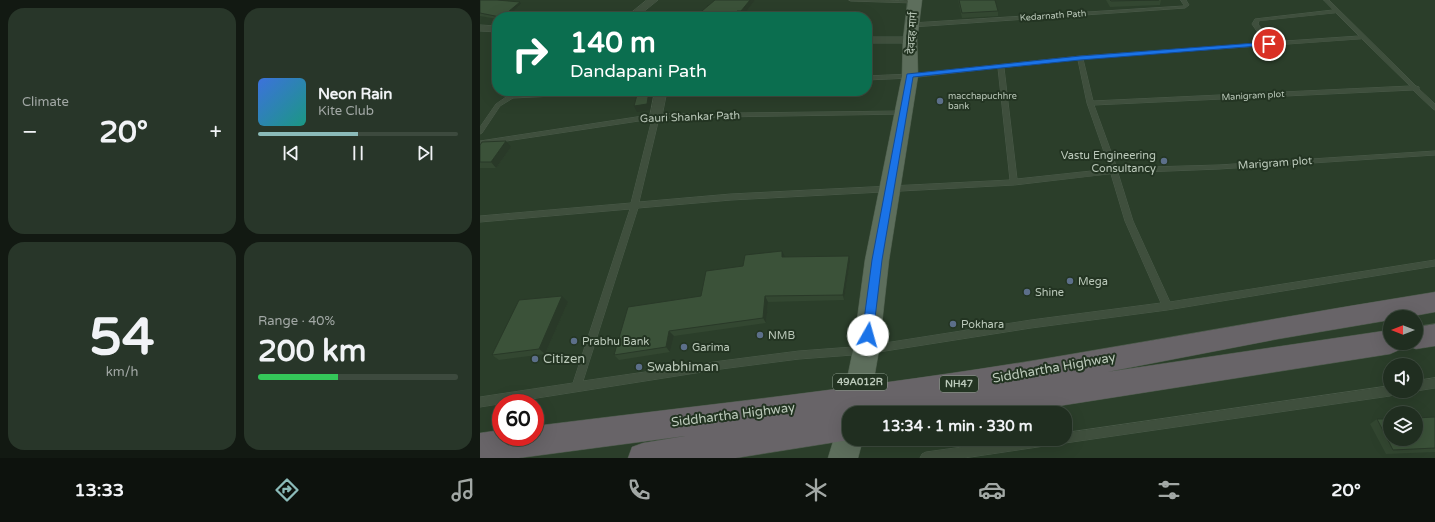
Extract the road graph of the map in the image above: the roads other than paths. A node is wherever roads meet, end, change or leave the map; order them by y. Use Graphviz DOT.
graph roads {
  1 [pos="653,0"];
  2 [pos="851,0"];
  3 [pos="1183,0"];
  4 [pos="1326,0"];
  5 [pos="914,1"];
  6 [pos="637,12"];
  7 [pos="1336,12"];
  8 [pos="480,28"];
  9 [pos="492,29"];
  10 [pos="911,33"];
  11 [pos="1364,37"];
  12 [pos="872,39"];
  13 [pos="1269,44"];
  14 [pos="1080,58"];
  15 [pos="1000,67"];
  16 [pos="910,76"];
  17 [pos="872,78"];
  18 [pos="1417,88"];
  19 [pos="511,96"];
  20 [pos="660,96"];
  21 [pos="1090,104"];
  22 [pos="1435,108"];
  23 [pos="902,112"];
  24 [pos="656,116"];
  25 [pos="480,132"];
  26 [pos="480,143"];
  27 [pos="1435,153"];
  28 [pos="1114,170"];
  29 [pos="1014,182"];
  30 [pos="890,188"];
  31 [pos="635,204"];
  32 [pos="480,219"];
  33 [pos="1435,263"];
  34 [pos="1435,302"];
  35 [pos="1167,306"];
  36 [pos="1435,335"];
  37 [pos="1423,337"];
  38 [pos="1383,343"];
  39 [pos="866,350"];
  40 [pos="1435,383"];
  41 [pos="1423,385"];
  42 [pos="576,388"];
  43 [pos="1383,392"];
  44 [pos="480,402"];
  45 [pos="855,406"];
  46 [pos="882,406"];
  47 [pos="971,406"];
  48 [pos="842,413"];
  49 [pos="842,415"];
  50 [pos="1072,437"];
  51 [pos="846,446"];
  52 [pos="1009,446"];
  53 [pos="480,448"];
  54 [pos="643,458"];
  55 [pos="843,458"];
  56 [pos="926,458"];
  1 -- 6 [label="street"];
  2 -- 5 [label="lane"];
  3 -- 10 [label="lane, Kedarnath Path"];
  4 -- 7 [label="lane"];
  5 -- 10 [label="main road, देवदह मार्ग / 49A012R"];
  7 -- 11 [label="lane"];
  7 -- 13 [label="lane"];
  8 -- 9 [label="street"];
  10 -- 12 [label="street"];
  10 -- 16 [label="main road, देवदह मार्ग / 49A012R"];
  11 -- 13 [label="lane"];
  11 -- 18 [label="lane"];
  13 -- 14 [label="lane"];
  14 -- 15 [label="lane"];
  14 -- 21 [label="lane"];
  15 -- 16 [label="lane"];
  15 -- 29 [label="lane"];
  16 -- 17 [label="lane"];
  16 -- 23 [label="main road, देवदह मार्ग / 49A012R"];
  18 -- 21 [label="lane, Manigram plot"];
  18 -- 22 [label="lane"];
  19 -- 25 [label="lane"];
  20 -- 24 [label="street"];
  21 -- 28 [label="lane"];
  23 -- 24 [label="lane, Gauri Shankar Path"];
  23 -- 30 [label="main road, देवदह मार्ग / 49A012R"];
  24 -- 26 [label="lane, Gauri Shankar Path"];
  24 -- 31 [label="lane"];
  27 -- 28 [label="lane, Marigram plot"];
  28 -- 29 [label="lane, Marigram plot"];
  28 -- 35 [label="lane"];
  29 -- 30 [label="lane, Marigram plot"];
  30 -- 31 [label="lane, Marigram plot"];
  30 -- 39 [label="main road, देवदह मार्ग / 49A012R"];
  31 -- 32 [label="lane, Marigram plot"];
  31 -- 42 [label="lane"];
  33 -- 35 [label="lane"];
  34 -- 46 [label="highway, Siddhartha Highway / NH47"];
  35 -- 39 [label="lane"];
  36 -- 37 [label="highway"];
  38 -- 47 [label="highway, Siddhartha Highway / NH47"];
  39 -- 42 [label="lane"];
  39 -- 45 [label="main road, 49A012R"];
  40 -- 41 [label="lane"];
  42 -- 44 [label="lane"];
  43 -- 50 [label="lane"];
  48 -- 53 [label="highway, Siddhartha Highway / NH47"];
  49 -- 54 [label="highway, Siddhartha Highway / NH47"];
  51 -- 55 [label="main road"];
  52 -- 56 [label="lane"];
}
